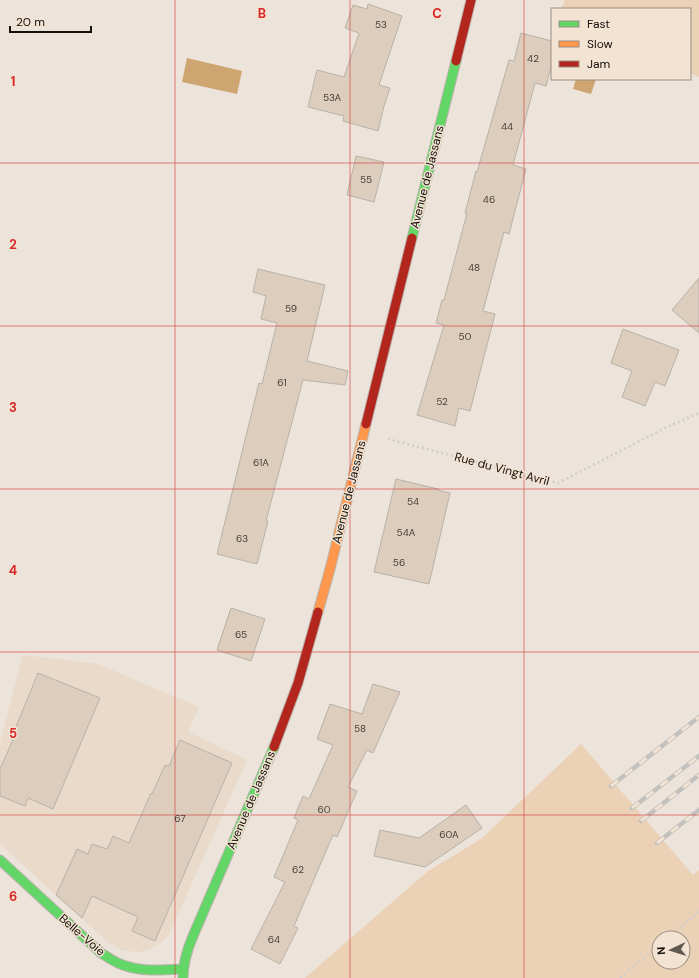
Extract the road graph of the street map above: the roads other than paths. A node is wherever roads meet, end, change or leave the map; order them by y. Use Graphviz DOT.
graph roads {
  1 [pos="471,0"];
  2 [pos="0,860"];
  3 [pos="183,974"];
  1 -- 3 [label="street, Avenue de Jassans"];
  2 -- 3 [label="street, Belle-Voie"];
}
